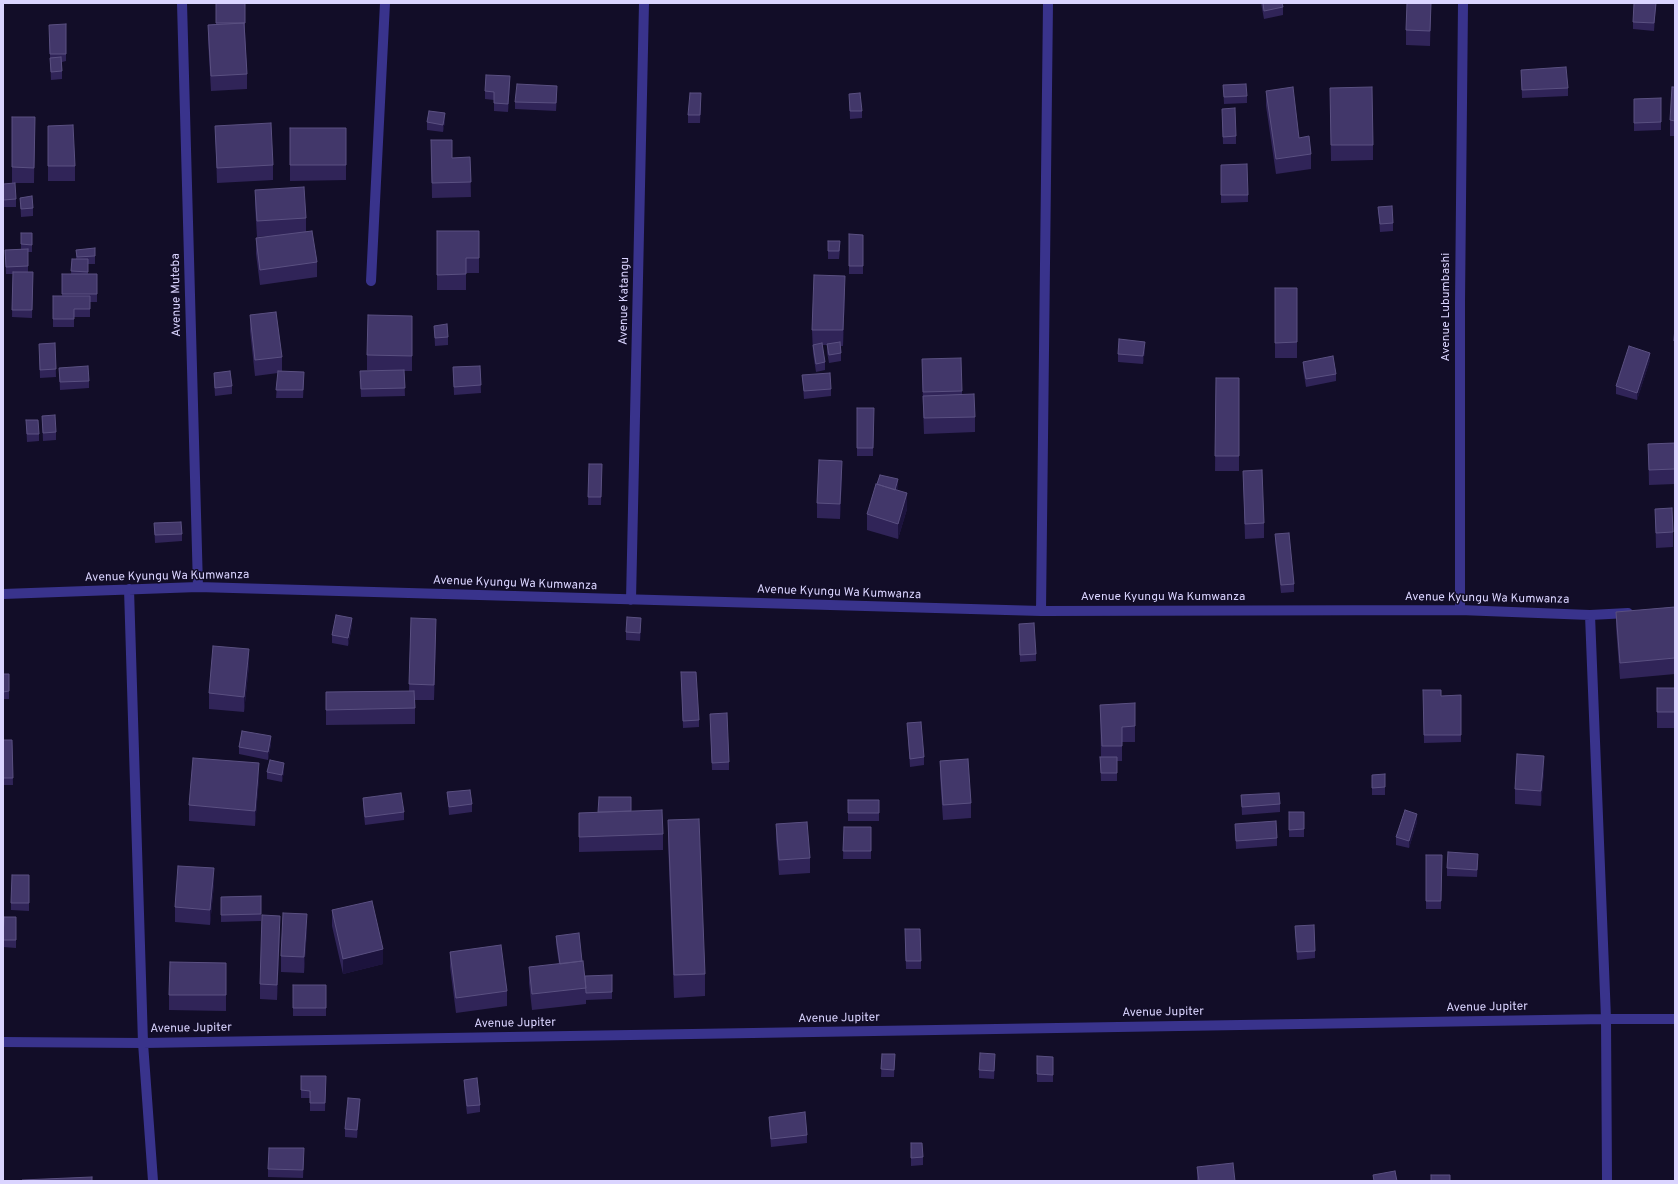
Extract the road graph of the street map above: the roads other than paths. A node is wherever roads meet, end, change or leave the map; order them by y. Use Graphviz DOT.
graph roads {
  1 [pos="182,3"];
  2 [pos="385,3"];
  3 [pos="644,3"];
  4 [pos="1048,3"];
  5 [pos="1463,3"];
  6 [pos="370,281"];
  7 [pos="198,587"];
  8 [pos="129,589"];
  9 [pos="3,594"];
  10 [pos="631,600"];
  11 [pos="1460,610"];
  12 [pos="1041,611"];
  13 [pos="1636,612"];
  14 [pos="1590,615"];
  15 [pos="1606,1019"];
  16 [pos="1675,1019"];
  17 [pos="3,1042"];
  18 [pos="143,1043"];
  19 [pos="153,1181"];
  20 [pos="1607,1181"];
  1 -- 7 [label="street, Avenue Muteba"];
  2 -- 6 [label="street"];
  3 -- 10 [label="street, Avenue Katangu"];
  4 -- 12 [label="street"];
  5 -- 11 [label="street, Avenue Lubumbashi"];
  7 -- 8 [label="street, Avenue Kyungu Wa Kumwanza"];
  7 -- 10 [label="street, Avenue Kyungu Wa Kumwanza"];
  8 -- 9 [label="street, Avenue Kyungu Wa Kumwanza"];
  8 -- 18 [label="street"];
  10 -- 12 [label="street, Avenue Kyungu Wa Kumwanza"];
  11 -- 12 [label="street, Avenue Kyungu Wa Kumwanza"];
  11 -- 14 [label="street, Avenue Kyungu Wa Kumwanza"];
  13 -- 14 [label="street, Avenue Kyungu Wa Kumwanza"];
  14 -- 15 [label="street"];
  15 -- 16 [label="street, Avenue Jupiter"];
  15 -- 18 [label="street, Avenue Jupiter"];
  15 -- 20 [label="street"];
  17 -- 18 [label="street, Avenue Jupiter"];
  18 -- 19 [label="street"];
}
